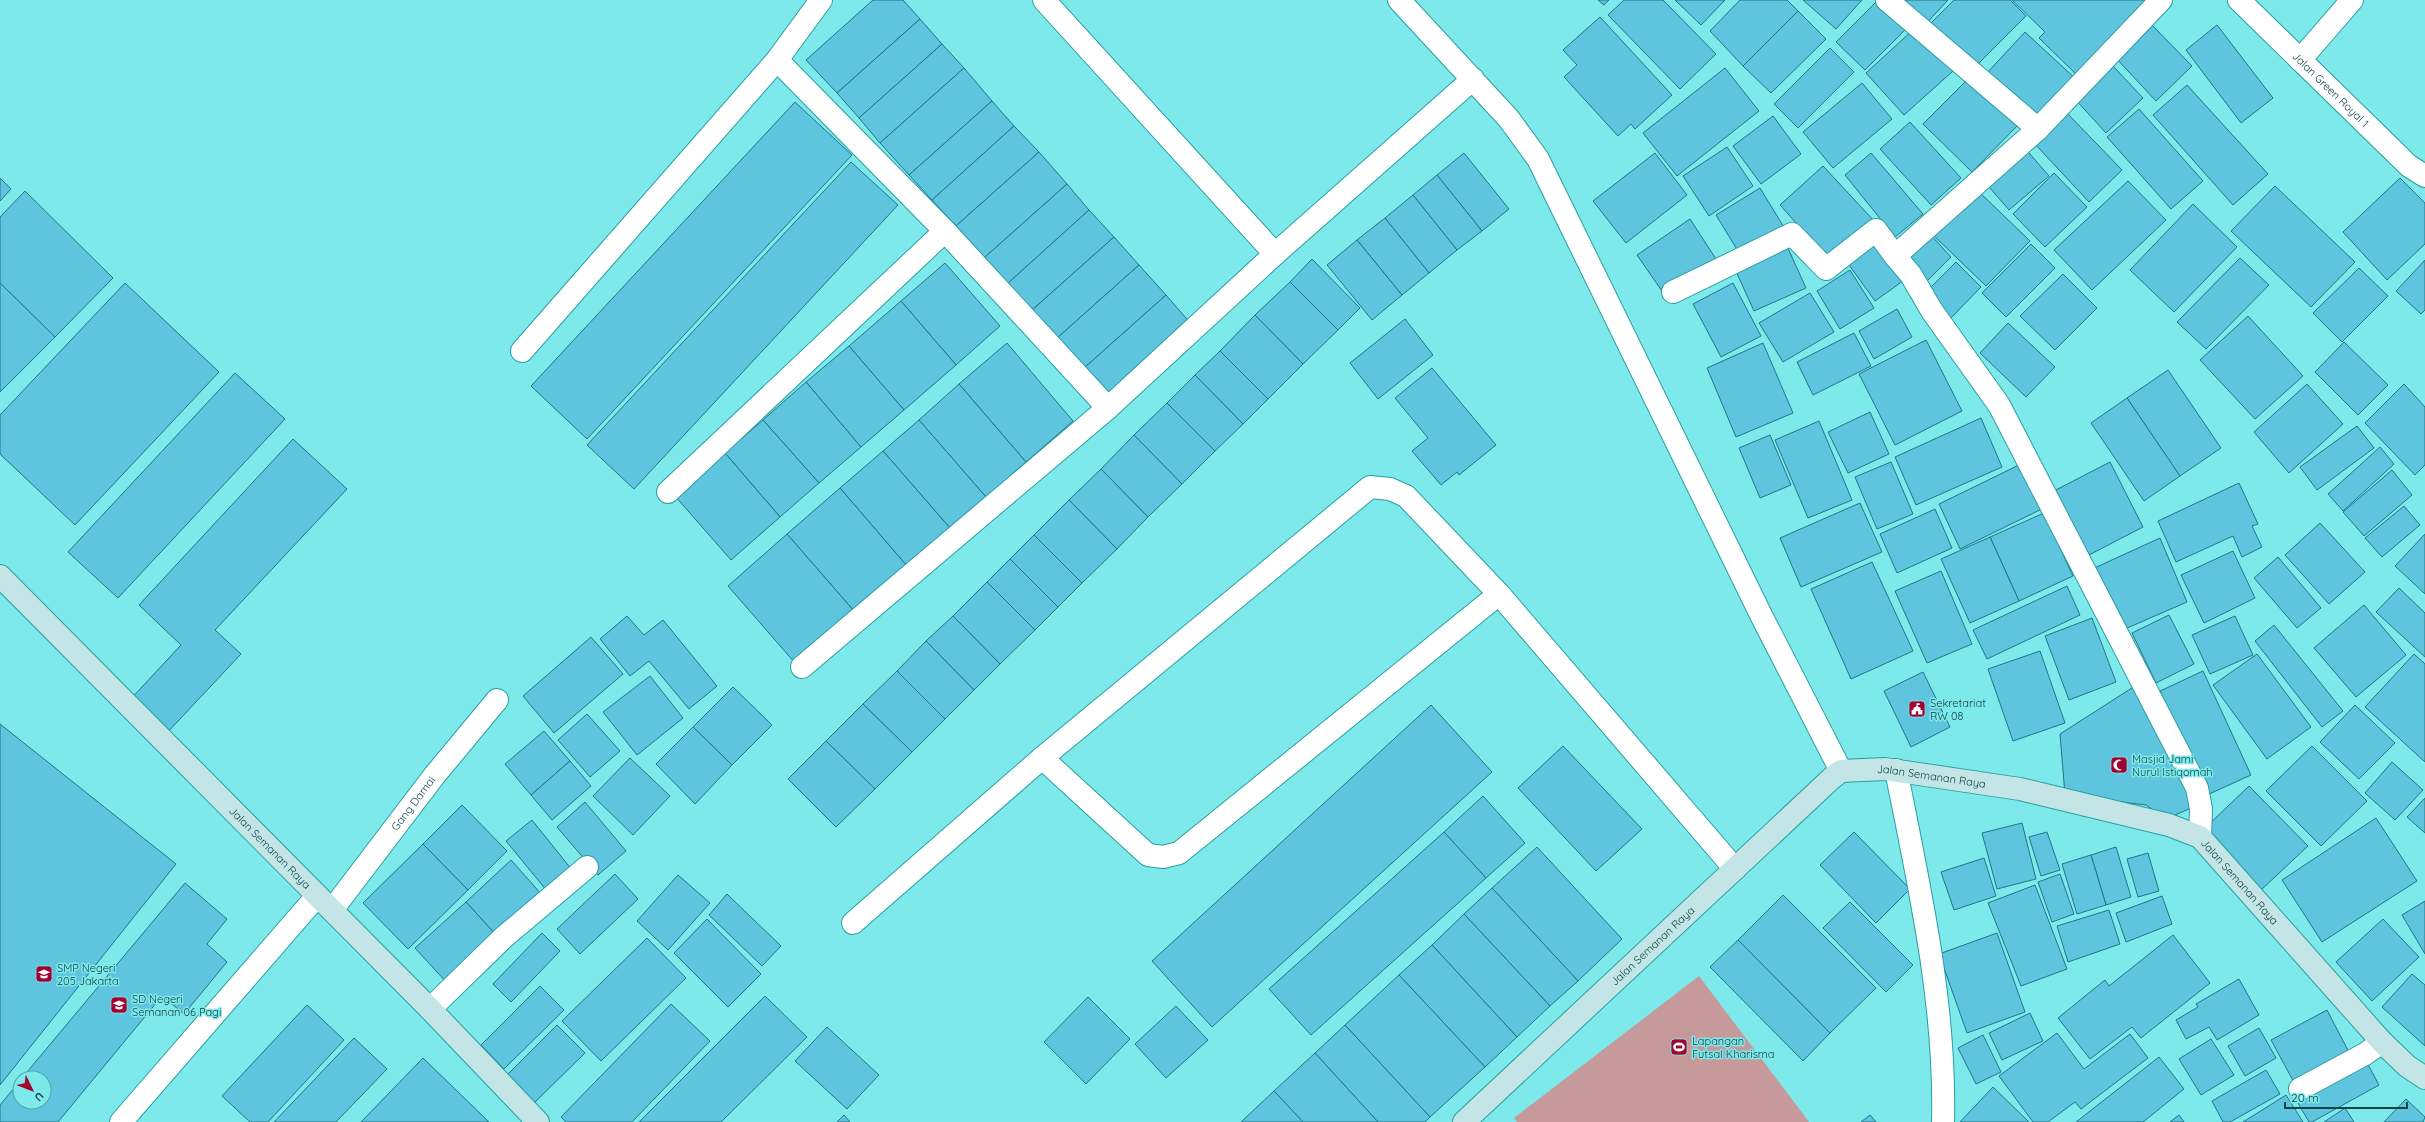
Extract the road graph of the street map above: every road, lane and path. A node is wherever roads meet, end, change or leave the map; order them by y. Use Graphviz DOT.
graph roads {
  1 [pos="821,0"];
  2 [pos="1044,0"];
  3 [pos="1399,0"];
  4 [pos="1887,0"];
  5 [pos="2161,0"];
  6 [pos="2239,0"];
  7 [pos="2352,0"];
  8 [pos="777,60"];
  9 [pos="2300,60"];
  10 [pos="1473,78"];
  11 [pos="2038,129"];
  12 [pos="2425,176"];
  13 [pos="945,231"];
  14 [pos="1275,254"];
  15 [pos="1895,256"];
  16 [pos="1673,292"];
  17 [pos="522,351"];
  18 [pos="1108,408"];
  19 [pos="668,492"];
  20 [pos="2,584"];
  21 [pos="1499,594"];
  22 [pos="802,667"];
  23 [pos="497,700"];
  24 [pos="1042,758"];
  25 [pos="1896,770"];
  26 [pos="1841,771"];
  27 [pos="2200,837"];
  28 [pos="587,867"];
  29 [pos="1735,869"];
  30 [pos="324,903"];
  31 [pos="853,923"];
  32 [pos="430,1009"];
  33 [pos="2382,1042"];
  34 [pos="2425,1078"];
  35 [pos="2300,1090"];
  36 [pos="121,1122"];
  37 [pos="538,1122"];
  38 [pos="1464,1122"];
  39 [pos="1943,1122"];
  1 -- 8 [label="street"];
  2 -- 14 [label="street"];
  3 -- 10 [label="street"];
  4 -- 11 [label="street"];
  5 -- 11 [label="street"];
  6 -- 9 [label="street, Jalan Green Royal 1"];
  7 -- 9 [label="street"];
  8 -- 13 [label="street"];
  8 -- 17 [label="street"];
  9 -- 12 [label="street, Jalan Green Royal 1"];
  10 -- 14 [label="street"];
  10 -- 26 [label="street"];
  11 -- 15 [label="street"];
  13 -- 18 [label="street"];
  13 -- 19 [label="street"];
  14 -- 18 [label="street"];
  15 -- 16 [label="street"];
  15 -- 27 [label="street"];
  18 -- 22 [label="street"];
  20 -- 30 [label="street, Jalan Semanan Raya"];
  21 -- 24 [label="street"];
  21 -- 24 [label="street"];
  21 -- 29 [label="street"];
  23 -- 30 [label="street, Gang Damai"];
  24 -- 31 [label="street"];
  25 -- 26 [label="street, Jalan Semanan Raya"];
  25 -- 27 [label="street, Jalan Semanan Raya"];
  25 -- 39 [label="street"];
  26 -- 29 [label="street, Jalan Semanan Raya"];
  27 -- 33 [label="street, Jalan Semanan Raya"];
  28 -- 32 [label="street"];
  29 -- 38 [label="street, Jalan Semanan Raya"];
  30 -- 32 [label="street, Jalan Semanan Raya"];
  30 -- 36 [label="street, Gang Damai"];
  32 -- 37 [label="street, Jalan Semanan Raya"];
  33 -- 34 [label="street, Jalan Semanan Raya"];
  33 -- 35 [label="street"];
}
